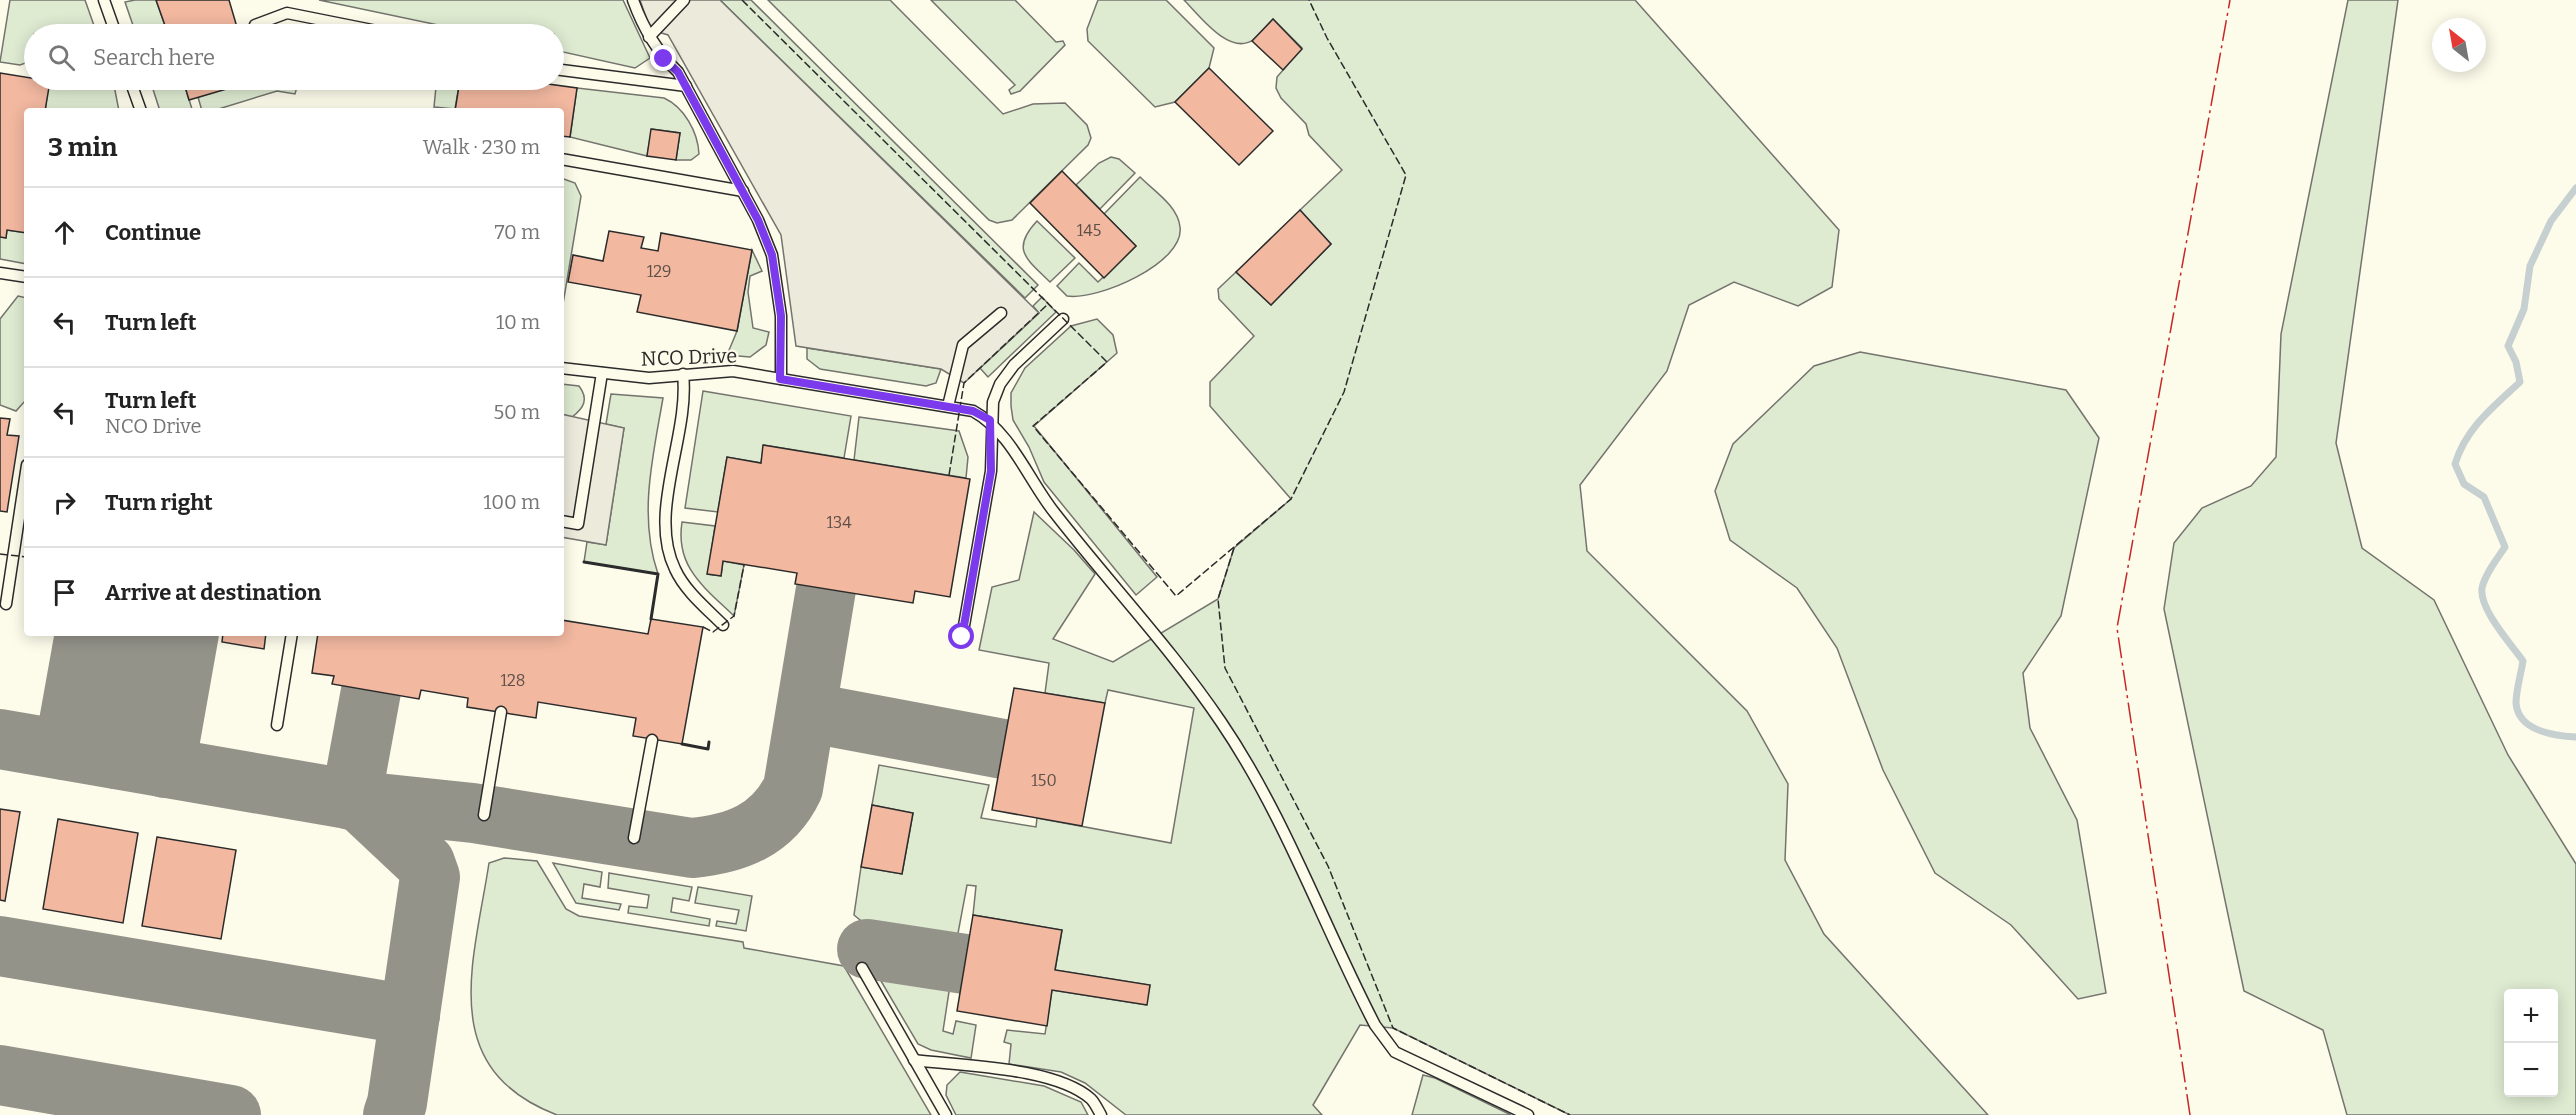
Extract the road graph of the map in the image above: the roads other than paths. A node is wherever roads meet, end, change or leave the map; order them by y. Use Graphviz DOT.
graph roads {
  1 [pos="104,0"];
  2 [pos="633,0"];
  3 [pos="684,0"];
  4 [pos="112,24"];
  5 [pos="258,24"];
  6 [pos="342,24"];
  7 [pos="650,37"];
  8 [pos="564,70"];
  9 [pos="686,86"];
  10 [pos="134,90"];
  11 [pos="140,108"];
  12 [pos="564,160"];
  13 [pos="743,191"];
  14 [pos="0,273"];
  15 [pos="24,277"];
  16 [pos="1001,313"];
  17 [pos="1064,319"];
  18 [pos="564,368"];
  19 [pos="602,373"];
  20 [pos="683,374"];
  21 [pos="780,379"];
  22 [pos="948,406"];
  23 [pos="990,420"];
  24 [pos="24,485"];
  25 [pos="564,522"];
  26 [pos="6,604"];
  27 [pos="723,625"];
  28 [pos="292,636"];
  29 [pos="962,637"];
  30 [pos="501,712"];
  31 [pos="277,725"];
  32 [pos="652,740"];
  33 [pos="484,815"];
  34 [pos="634,838"];
  35 [pos="862,968"];
  36 [pos="914,1059"];
  37 [pos="1102,1114"];
  38 [pos="946,1115"];
  39 [pos="1528,1115"];
  1 -- 4 [label="lane"];
  2 -- 7 [label="lane"];
  3 -- 7 [label="lane"];
  5 -- 6 [label="lane"];
  7 -- 9 [label="lane"];
  8 -- 9 [label="lane"];
  9 -- 13 [label="lane"];
  10 -- 11 [label="lane"];
  12 -- 13 [label="lane"];
  13 -- 21 [label="lane"];
  14 -- 15 [label="lane"];
  16 -- 22 [label="lane"];
  17 -- 23 [label="lane"];
  18 -- 19 [label="lane, NCO Drive"];
  19 -- 20 [label="lane, NCO Drive"];
  19 -- 25 [label="lane"];
  20 -- 21 [label="lane, NCO Drive"];
  20 -- 27 [label="lane"];
  21 -- 22 [label="lane, NCO Drive"];
  22 -- 23 [label="lane, NCO Drive"];
  23 -- 29 [label="lane"];
  23 -- 39 [label="lane"];
  24 -- 26 [label="lane"];
  28 -- 31 [label="lane"];
  30 -- 33 [label="lane"];
  32 -- 34 [label="lane"];
  35 -- 36 [label="lane"];
  36 -- 37 [label="lane"];
  36 -- 38 [label="lane"];
}
